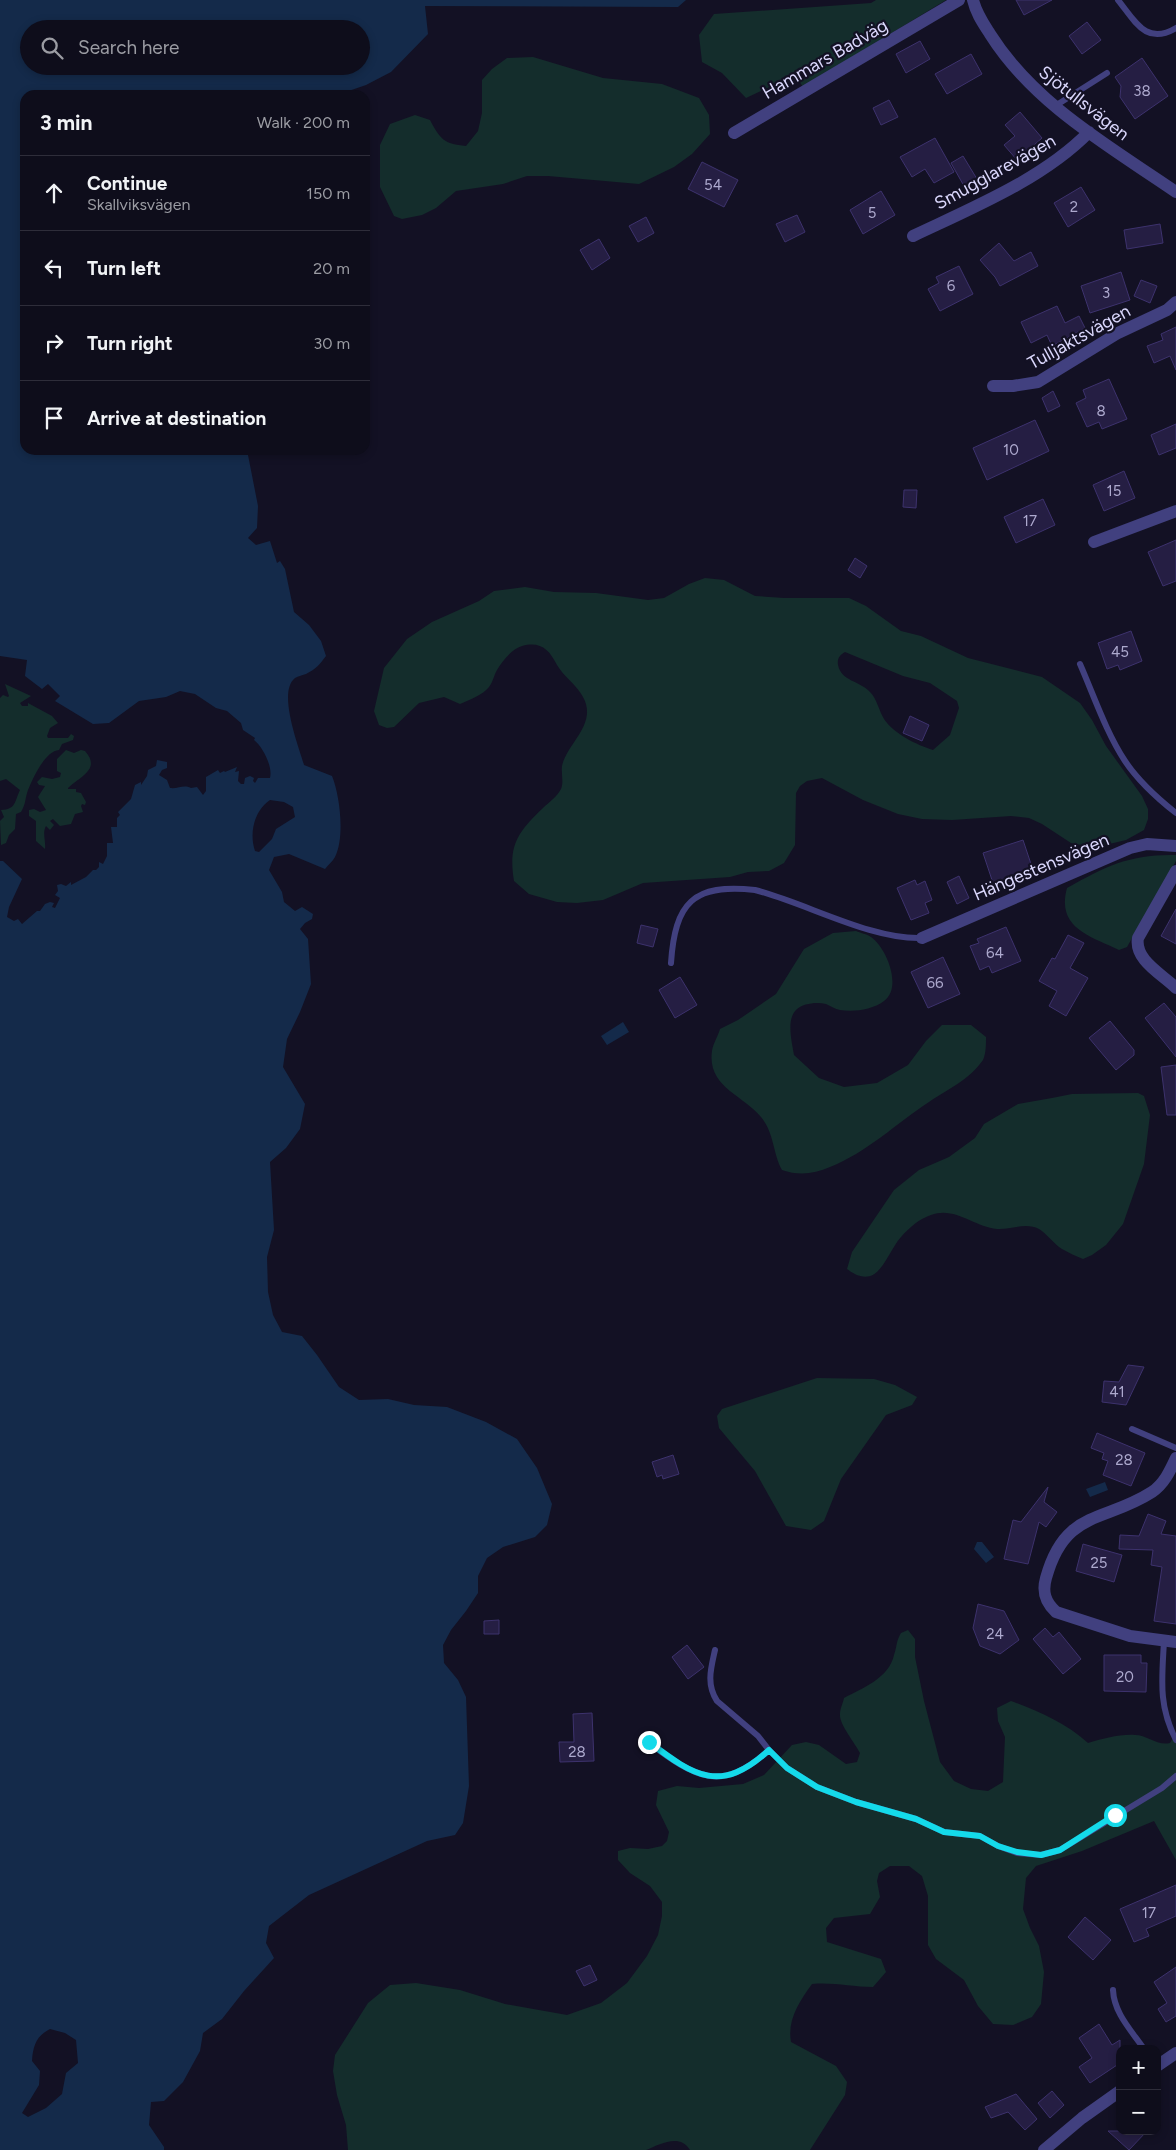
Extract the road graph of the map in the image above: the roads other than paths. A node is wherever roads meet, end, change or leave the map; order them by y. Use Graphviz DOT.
graph roads {
  1 [pos="957,0"];
  2 [pos="973,0"];
  3 [pos="1118,0"];
  4 [pos="1176,28"];
  5 [pos="1107,73"];
  6 [pos="1055,106"];
  7 [pos="734,132"];
  8 [pos="1089,132"];
  9 [pos="1176,192"];
  10 [pos="913,236"];
  11 [pos="1176,302"];
  12 [pos="992,386"];
  13 [pos="1176,512"];
  14 [pos="1094,542"];
  15 [pos="1080,664"];
  16 [pos="1176,813"];
  17 [pos="1176,846"];
  18 [pos="1176,871"];
  19 [pos="922,938"];
  20 [pos="671,964"];
  21 [pos="1176,988"];
  22 [pos="1132,1428"];
  23 [pos="1176,1448"];
  24 [pos="1176,1458"];
  25 [pos="1170,1641"];
  26 [pos="715,1650"];
  27 [pos="1176,1740"];
  28 [pos="649,1742"];
  29 [pos="769,1750"];
  30 [pos="1176,1776"];
  31 [pos="1113,1990"];
  32 [pos="1141,2045"];
  33 [pos="1176,2053"];
  34 [pos="1161,2063"];
  35 [pos="1116,2095"];
  36 [pos="1044,2150"];
  1 -- 7 [label="street, Hammars Badväg"];
  2 -- 6 [label="street, Sjötullsvägen"];
  3 -- 4 [label="lane"];
  5 -- 6 [label="lane"];
  6 -- 8 [label="street, Sjötullsvägen"];
  8 -- 9 [label="street, Sjötullsvägen"];
  8 -- 10 [label="street, Smugglarevägen"];
  11 -- 12 [label="street, Tulljaktsvägen"];
  13 -- 14 [label="street"];
  15 -- 16 [label="lane"];
  17 -- 19 [label="street, Hängestensvägen"];
  18 -- 21 [label="street"];
  19 -- 20 [label="lane"];
  22 -- 23 [label="lane"];
  24 -- 25 [label="street"];
  25 -- 27 [label="lane"];
  26 -- 29 [label="lane"];
  28 -- 29 [label="lane"];
  29 -- 30 [label="lane"];
  31 -- 32 [label="lane"];
  33 -- 34 [label="street"];
  35 -- 36 [label="street"];
}
